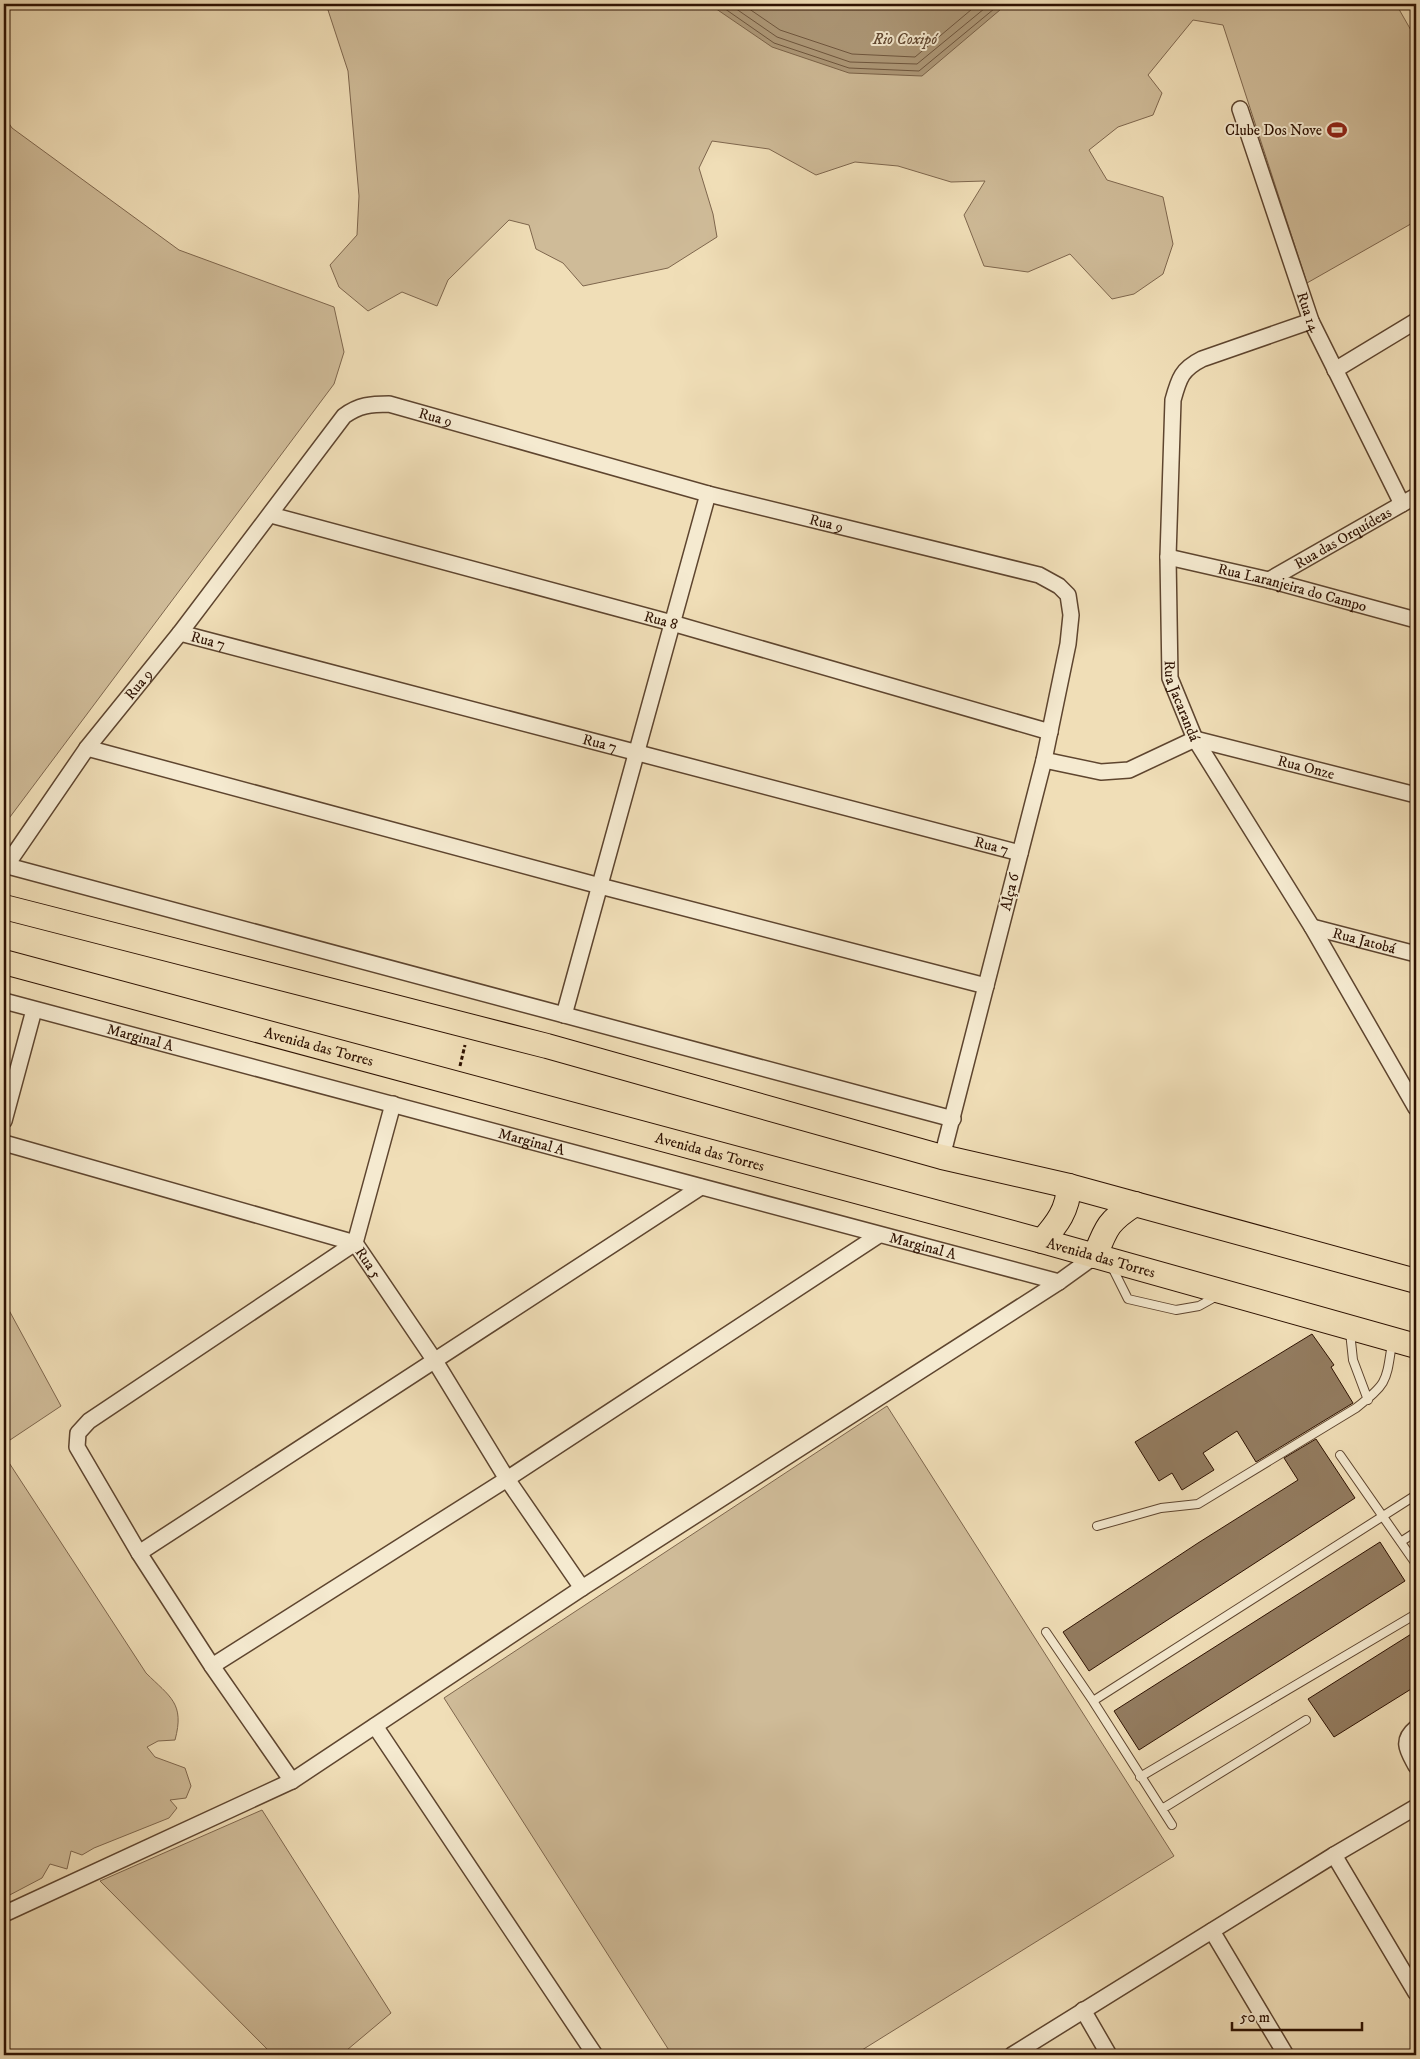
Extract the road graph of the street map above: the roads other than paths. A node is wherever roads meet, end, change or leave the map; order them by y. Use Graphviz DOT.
graph roads {
  1 [pos="1240,109"];
  2 [pos="1311,320"];
  3 [pos="1416,321"];
  4 [pos="1335,370"];
  5 [pos="708,494"];
  6 [pos="1416,496"];
  7 [pos="1402,504"];
  8 [pos="270,515"];
  9 [pos="1168,557"];
  10 [pos="1269,580"];
  11 [pos="1068,595"];
  12 [pos="1416,620"];
  13 [pos="672,623"];
  14 [pos="180,633"];
  15 [pos="1050,732"];
  16 [pos="1195,739"];
  17 [pos="86,748"];
  18 [pos="637,751"];
  19 [pos="1044,760"];
  20 [pos="1416,795"];
  21 [pos="1020,853"];
  22 [pos="5,866"];
  23 [pos="600,886"];
  24 [pos="4,906"];
  25 [pos="1312,926"];
  26 [pos="1416,954"];
  27 [pos="4,962"];
  28 [pos="986,986"];
  29 [pos="4,1001"];
  30 [pos="34,1010"];
  31 [pos="564,1015"];
  32 [pos="393,1104"];
  33 [pos="1416,1108"];
  34 [pos="952,1119"];
  35 [pos="4,1121"];
  36 [pos="4,1143"];
  37 [pos="942,1157"];
  38 [pos="1069,1186"];
  39 [pos="701,1187"];
  40 [pos="1135,1204"];
  41 [pos="880,1235"];
  42 [pos="1042,1241"];
  43 [pos="355,1243"];
  44 [pos="1102,1258"];
  45 [pos="1416,1281"];
  46 [pos="1059,1282"];
  47 [pos="1223,1292"];
  48 [pos="1350,1328"];
  49 [pos="1393,1340"];
  50 [pos="1416,1346"];
  51 [pos="435,1361"];
  52 [pos="1368,1400"];
  53 [pos="1340,1455"];
  54 [pos="507,1478"];
  55 [pos="1416,1495"];
  56 [pos="1384,1517"];
  57 [pos="1097,1526"];
  58 [pos="1416,1532"];
  59 [pos="1402,1541"];
  60 [pos="139,1554"];
  61 [pos="1416,1564"];
  62 [pos="582,1588"];
  63 [pos="1416,1614"];
  64 [pos="1046,1632"];
  65 [pos="212,1666"];
  66 [pos="1093,1701"];
  67 [pos="1306,1720"];
  68 [pos="375,1726"];
  69 [pos="1416,1728"];
  70 [pos="1416,1766"];
  71 [pos="1140,1777"];
  72 [pos="292,1781"];
  73 [pos="1416,1807"];
  74 [pos="1162,1809"];
  75 [pos="1172,1824"];
  76 [pos="1334,1855"];
  77 [pos="4,1914"];
  78 [pos="1212,1931"];
  79 [pos="1416,1992"];
  80 [pos="1083,2010"];
  81 [pos="595,2055"];
  82 [pos="1012,2055"];
  83 [pos="1110,2055"];
  84 [pos="1286,2055"];
  1 -- 2 [label="street, Rua 14"];
  2 -- 4 [label="street, Rua 14"];
  2 -- 9 [label="street, Rua Jacarandá"];
  3 -- 4 [label="street"];
  4 -- 7 [label="street, Rua 14"];
  5 -- 8 [label="street, Rua 9"];
  5 -- 11 [label="street, Rua 9"];
  5 -- 13 [label="street"];
  6 -- 7 [label="street, Rua das Orquídeas"];
  7 -- 10 [label="street, Rua das Orquídeas"];
  8 -- 13 [label="street, Rua 8"];
  8 -- 14 [label="street, Rua 9"];
  9 -- 10 [label="street, Rua Laranjeira do Campo"];
  9 -- 16 [label="street, Rua Jacarandá"];
  10 -- 12 [label="street, Rua Laranjeira do Campo"];
  11 -- 15 [label="street, Alça 6"];
  13 -- 15 [label="street, Rua 8"];
  13 -- 18 [label="street"];
  14 -- 17 [label="street, Rua 9"];
  14 -- 18 [label="street, Rua 7"];
  15 -- 19 [label="street, Alça 6"];
  16 -- 19 [label="street"];
  16 -- 20 [label="street, Rua Onze"];
  16 -- 25 [label="street, Rua Jacarandá"];
  17 -- 22 [label="street, Rua 9"];
  17 -- 23 [label="street"];
  18 -- 21 [label="street, Rua 7"];
  18 -- 23 [label="street"];
  19 -- 21 [label="street, Alça 6"];
  21 -- 28 [label="street, Alça 6"];
  22 -- 31 [label="street"];
  23 -- 28 [label="street"];
  23 -- 31 [label="street"];
  24 -- 37 [label="main road"];
  25 -- 26 [label="street, Rua Jatobá"];
  25 -- 33 [label="street, Rua Jacarandá"];
  27 -- 42 [label="main road, Avenida das Torres"];
  28 -- 34 [label="street, Alça 6"];
  29 -- 30 [label="street, Marginal A"];
  30 -- 32 [label="street, Marginal A"];
  30 -- 35 [label="street"];
  31 -- 34 [label="street"];
  32 -- 39 [label="street, Marginal A"];
  32 -- 43 [label="street"];
  34 -- 37 [label="street, Alça 6"];
  36 -- 43 [label="street, Rua 5"];
  37 -- 38 [label="main road"];
  38 -- 40 [label="main road"];
  38 -- 42 [label="main road"];
  39 -- 41 [label="street, Marginal A"];
  39 -- 51 [label="street"];
  40 -- 44 [label="main road"];
  40 -- 45 [label="main road"];
  41 -- 46 [label="street, Marginal A"];
  41 -- 54 [label="street"];
  42 -- 44 [label="main road, Avenida das Torres"];
  43 -- 51 [label="street, Rua 5"];
  43 -- 60 [label="street"];
  44 -- 46 [label="street"];
  44 -- 47 [label="main road, Avenida das Torres"];
  44 -- 47 [label="lane"];
  46 -- 62 [label="street"];
  47 -- 48 [label="main road, Avenida das Torres"];
  48 -- 49 [label="main road, Avenida das Torres"];
  48 -- 52 [label="lane"];
  49 -- 50 [label="main road, Avenida das Torres"];
  49 -- 52 [label="lane"];
  51 -- 54 [label="street, Rua 5"];
  51 -- 60 [label="street"];
  52 -- 57 [label="lane"];
  53 -- 56 [label="lane"];
  54 -- 62 [label="street, Rua 5"];
  54 -- 65 [label="street"];
  55 -- 56 [label="lane"];
  56 -- 59 [label="lane"];
  56 -- 66 [label="lane"];
  58 -- 59 [label="lane"];
  59 -- 61 [label="lane"];
  60 -- 65 [label="street"];
  62 -- 68 [label="street"];
  63 -- 71 [label="lane"];
  64 -- 66 [label="lane"];
  65 -- 72 [label="street"];
  66 -- 71 [label="lane"];
  67 -- 74 [label="lane"];
  68 -- 72 [label="street"];
  68 -- 81 [label="street"];
  69 -- 70 [label="street"];
  71 -- 74 [label="lane"];
  72 -- 77 [label="street"];
  73 -- 76 [label="street"];
  74 -- 75 [label="lane"];
  76 -- 78 [label="street"];
  76 -- 79 [label="street"];
  78 -- 80 [label="street"];
  78 -- 84 [label="street"];
  80 -- 82 [label="street"];
  80 -- 83 [label="street"];
}
